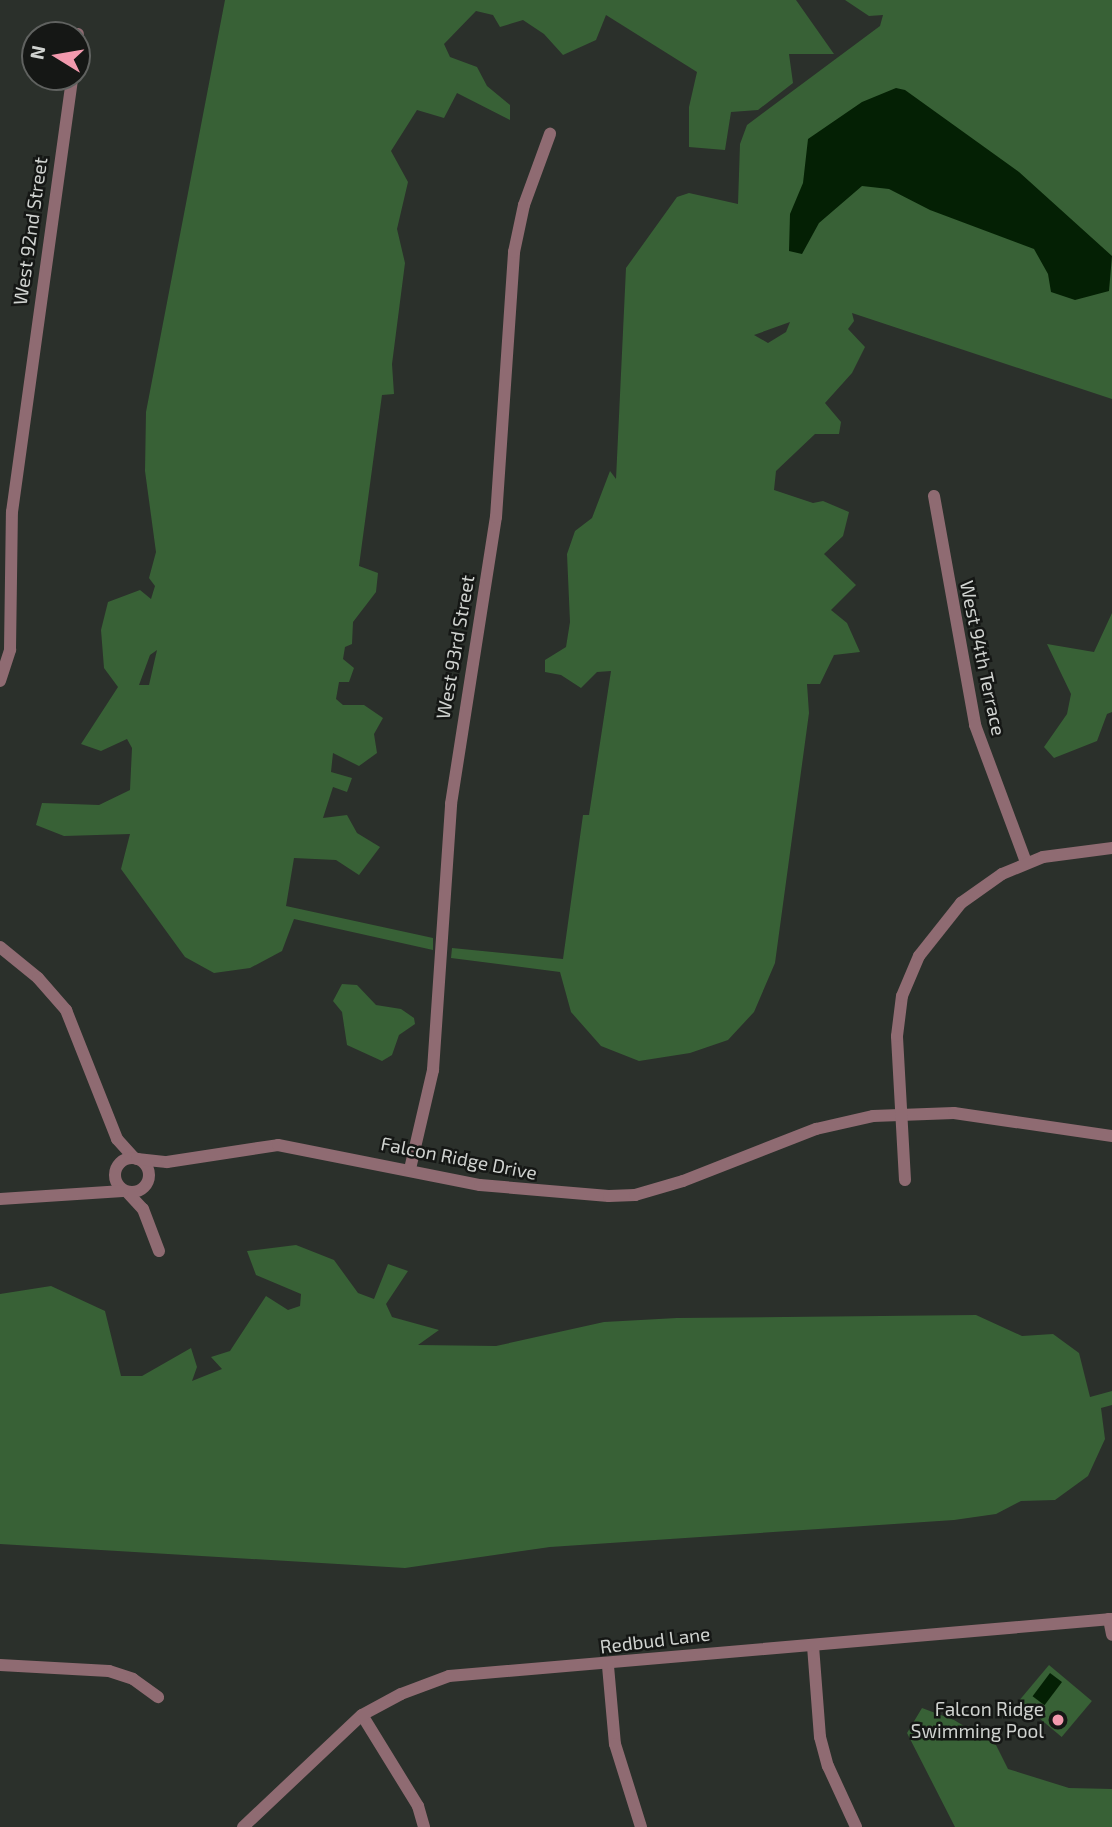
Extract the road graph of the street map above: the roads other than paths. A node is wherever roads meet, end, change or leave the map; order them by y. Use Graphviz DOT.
graph roads {
  1 [pos="70,91"];
  2 [pos="550,134"];
  3 [pos="934,496"];
  4 [pos="0,681"];
  5 [pos="1112,848"];
  6 [pos="1026,862"];
  7 [pos="0,947"];
  8 [pos="901,1114"];
  9 [pos="1112,1136"];
  10 [pos="117,1139"];
  11 [pos="136,1158"];
  12 [pos="167,1162"];
  13 [pos="115,1169"];
  14 [pos="410,1169"];
  15 [pos="905,1180"];
  16 [pos="146,1185"];
  17 [pos="84,1191"];
  18 [pos="125,1191"];
  19 [pos="0,1199"];
  20 [pos="143,1209"];
  21 [pos="159,1251"];
  22 [pos="1110,1619"];
  23 [pos="1112,1635"];
  24 [pos="813,1646"];
  25 [pos="0,1665"];
  26 [pos="608,1666"];
  27 [pos="158,1697"];
  28 [pos="362,1715"];
  29 [pos="243,1827"];
  30 [pos="424,1827"];
  31 [pos="641,1827"];
  32 [pos="856,1827"];
  1 -- 4 [label="street, West 92nd Street"];
  2 -- 14 [label="street, West 93rd Street"];
  3 -- 6 [label="street, West 94th Terrace"];
  5 -- 6 [label="street"];
  6 -- 8 [label="street"];
  7 -- 10 [label="street"];
  8 -- 9 [label="street, Falcon Ridge Drive"];
  8 -- 14 [label="street, Falcon Ridge Drive"];
  8 -- 15 [label="street"];
  10 -- 11 [label="street"];
  10 -- 13 [label="street"];
  11 -- 12 [label="street, Falcon Ridge Drive"];
  11 -- 13 [label="street"];
  11 -- 16 [label="street"];
  12 -- 14 [label="street, Falcon Ridge Drive"];
  12 -- 16 [label="street"];
  13 -- 17 [label="street"];
  13 -- 18 [label="street"];
  16 -- 18 [label="street"];
  16 -- 20 [label="street"];
  17 -- 18 [label="street"];
  17 -- 19 [label="street"];
  18 -- 20 [label="street"];
  20 -- 21 [label="street"];
  22 -- 23 [label="street, Redbud Lane"];
  22 -- 24 [label="street, Redbud Lane"];
  24 -- 26 [label="street, Redbud Lane"];
  24 -- 32 [label="street"];
  25 -- 27 [label="street"];
  26 -- 28 [label="street, Redbud Lane"];
  26 -- 31 [label="street"];
  28 -- 29 [label="street, Redbud Lane"];
  28 -- 30 [label="street"];
}
